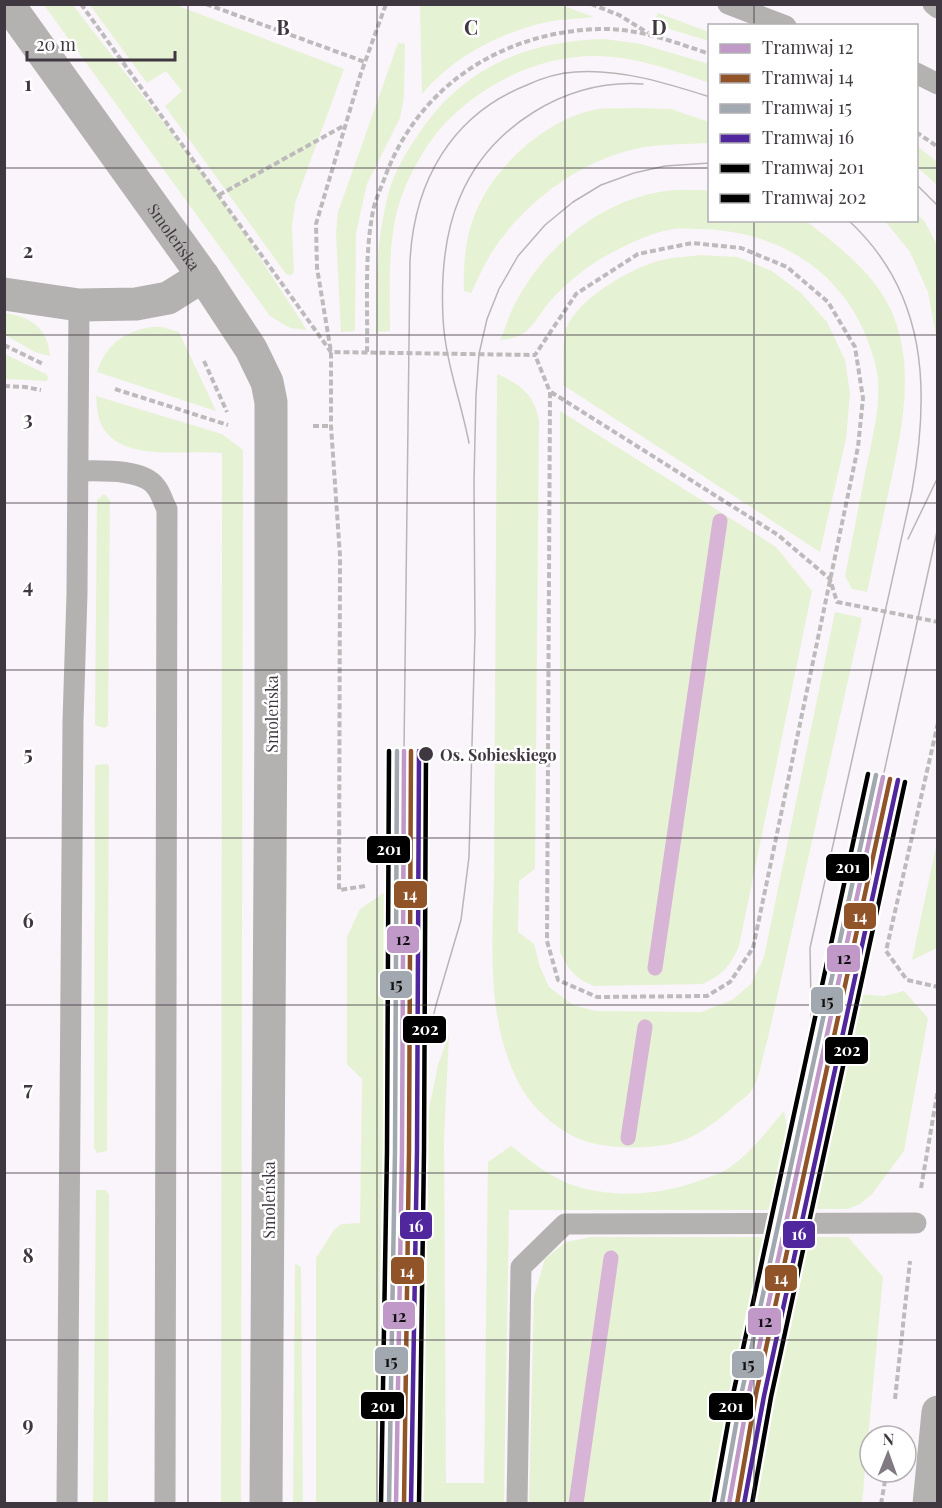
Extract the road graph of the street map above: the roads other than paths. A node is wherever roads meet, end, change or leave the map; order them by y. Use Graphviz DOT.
graph roads {
  1 [pos="8,4"];
  2 [pos="728,4"];
  3 [pos="933,4"];
  4 [pos="938,8"];
  5 [pos="781,24"];
  6 [pos="918,74"];
  7 [pos="938,84"];
  8 [pos="203,276"];
  9 [pos="4,294"];
  10 [pos="79,305"];
  11 [pos="78,471"];
  12 [pos="916,1223"];
  13 [pos="938,1412"];
  14 [pos="936,1448"];
  15 [pos="67,1503"];
  16 [pos="165,1503"];
  17 [pos="266,1503"];
  18 [pos="517,1503"];
  19 [pos="929,1503"];
  1 -- 8 [label="street, Smoleńska"];
  2 -- 5 [label="lane"];
  3 -- 4 [label="lane"];
  6 -- 7 [label="lane"];
  8 -- 10 [label="street"];
  8 -- 17 [label="street, Smoleńska"];
  9 -- 10 [label="street"];
  10 -- 11 [label="lane"];
  11 -- 15 [label="lane"];
  11 -- 16 [label="lane"];
  12 -- 18 [label="lane"];
  13 -- 14 [label="street"];
  14 -- 19 [label="street"];
}
